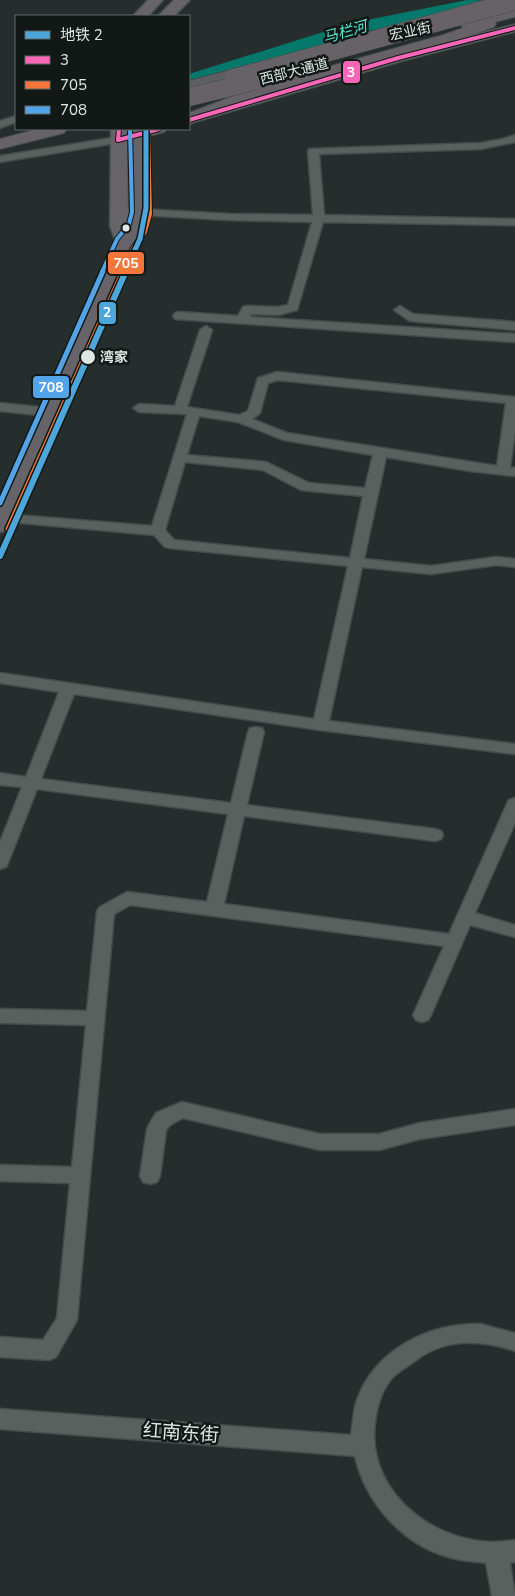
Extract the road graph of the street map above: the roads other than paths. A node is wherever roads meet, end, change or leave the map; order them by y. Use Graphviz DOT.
graph roads {
  1 [pos="156,0"];
  2 [pos="183,0"];
  3 [pos="515,2"];
  4 [pos="515,10"];
  5 [pos="141,15"];
  6 [pos="166,15"];
  7 [pos="515,17"];
  8 [pos="488,24"];
  9 [pos="515,28"];
  10 [pos="240,74"];
  11 [pos="190,100"];
  12 [pos="190,100"];
  13 [pos="190,101"];
  14 [pos="190,101"];
  15 [pos="190,101"];
  16 [pos="190,101"];
  17 [pos="15,119"];
  18 [pos="0,125"];
  19 [pos="33,130"];
  20 [pos="54,130"];
  21 [pos="140,131"];
  22 [pos="119,133"];
  23 [pos="0,138"];
  24 [pos="515,138"];
  25 [pos="0,144"];
  26 [pos="0,159"];
  27 [pos="120,212"];
  28 [pos="141,213"];
  29 [pos="319,218"];
  30 [pos="515,222"];
  31 [pos="125,243"];
  32 [pos="400,310"];
  33 [pos="179,316"];
  34 [pos="243,320"];
  35 [pos="515,326"];
  36 [pos="206,330"];
  37 [pos="515,338"];
  38 [pos="0,407"];
  39 [pos="139,408"];
  40 [pos="180,410"];
  41 [pos="194,411"];
  42 [pos="49,412"];
  43 [pos="241,419"];
  44 [pos="380,452"];
  45 [pos="180,458"];
  46 [pos="509,471"];
  47 [pos="371,493"];
  48 [pos="1,521"];
  49 [pos="158,531"];
  50 [pos="355,562"];
  51 [pos="515,563"];
  52 [pos="0,678"];
  53 [pos="68,687"];
  54 [pos="320,725"];
  55 [pos="256,732"];
  56 [pos="515,749"];
  57 [pos="0,779"];
  58 [pos="31,784"];
  59 [pos="515,804"];
  60 [pos="238,810"];
  61 [pos="435,835"];
  62 [pos="0,863"];
  63 [pos="214,910"];
  64 [pos="465,918"];
  65 [pos="515,931"];
  66 [pos="455,941"];
  67 [pos="422,1015"];
  68 [pos="0,1016"];
  69 [pos="96,1018"];
  70 [pos="515,1117"];
  71 [pos="0,1173"];
  72 [pos="80,1175"];
  73 [pos="150,1176"];
  74 [pos="515,1342"];
  75 [pos="0,1348"];
  76 [pos="0,1419"];
  77 [pos="362,1446"];
  78 [pos="505,1551"];
  79 [pos="504,1596"];
  1 -- 5 [label="main road"];
  2 -- 6 [label="main road"];
  3 -- 10 [label="highway, bridge"];
  4 -- 10 [label="main road, 宏业街"];
  4 -- 13 [label="highway, 西部大通道, bridge"];
  7 -- 8 [label="highway, 西部大通道"];
  8 -- 14 [label="highway, 西部大通道, bridge"];
  8 -- 16 [label="highway"];
  9 -- 15 [label="main road, 宏业街"];
  10 -- 11 [label="main road, bridge"];
  10 -- 12 [label="main road, 宏业街"];
  17 -- 18 [label="street"];
  19 -- 23 [label="highway"];
  20 -- 25 [label="highway"];
  21 -- 22 [label="main road"];
  21 -- 28 [label="main road"];
  22 -- 26 [label="street"];
  22 -- 27 [label="main road"];
  24 -- 29 [label="street"];
  27 -- 28 [label="street"];
  27 -- 31 [label="main road"];
  28 -- 29 [label="street"];
  28 -- 31 [label="main road"];
  29 -- 30 [label="street"];
  29 -- 34 [label="street"];
  31 -- 42 [label="main road"];
  32 -- 35 [label="street"];
  33 -- 34 [label="street"];
  34 -- 37 [label="street"];
  36 -- 40 [label="street"];
  38 -- 42 [label="street"];
  39 -- 40 [label="street"];
  40 -- 41 [label="street"];
  41 -- 43 [label="street"];
  41 -- 45 [label="street"];
  42 -- 48 [label="main road"];
  43 -- 44 [label="street"];
  43 -- 46 [label="street"];
  44 -- 46 [label="street"];
  44 -- 47 [label="street"];
  45 -- 47 [label="street"];
  45 -- 49 [label="street"];
  47 -- 50 [label="street"];
  48 -- 49 [label="street"];
  49 -- 50 [label="street"];
  50 -- 51 [label="street"];
  50 -- 54 [label="street"];
  52 -- 53 [label="street"];
  53 -- 54 [label="street"];
  53 -- 58 [label="street"];
  54 -- 56 [label="street"];
  55 -- 60 [label="street"];
  57 -- 58 [label="street"];
  58 -- 60 [label="street"];
  58 -- 62 [label="street"];
  59 -- 64 [label="street"];
  60 -- 61 [label="street"];
  60 -- 63 [label="street"];
  63 -- 66 [label="street"];
  63 -- 69 [label="street"];
  64 -- 65 [label="street"];
  64 -- 66 [label="street"];
  66 -- 67 [label="street"];
  68 -- 69 [label="street"];
  69 -- 72 [label="street"];
  70 -- 73 [label="street"];
  71 -- 72 [label="street"];
  72 -- 75 [label="street"];
  74 -- 77 [label="street"];
  76 -- 77 [label="street, 红南东街"];
  77 -- 78 [label="street"];
  78 -- 79 [label="street"];
}
